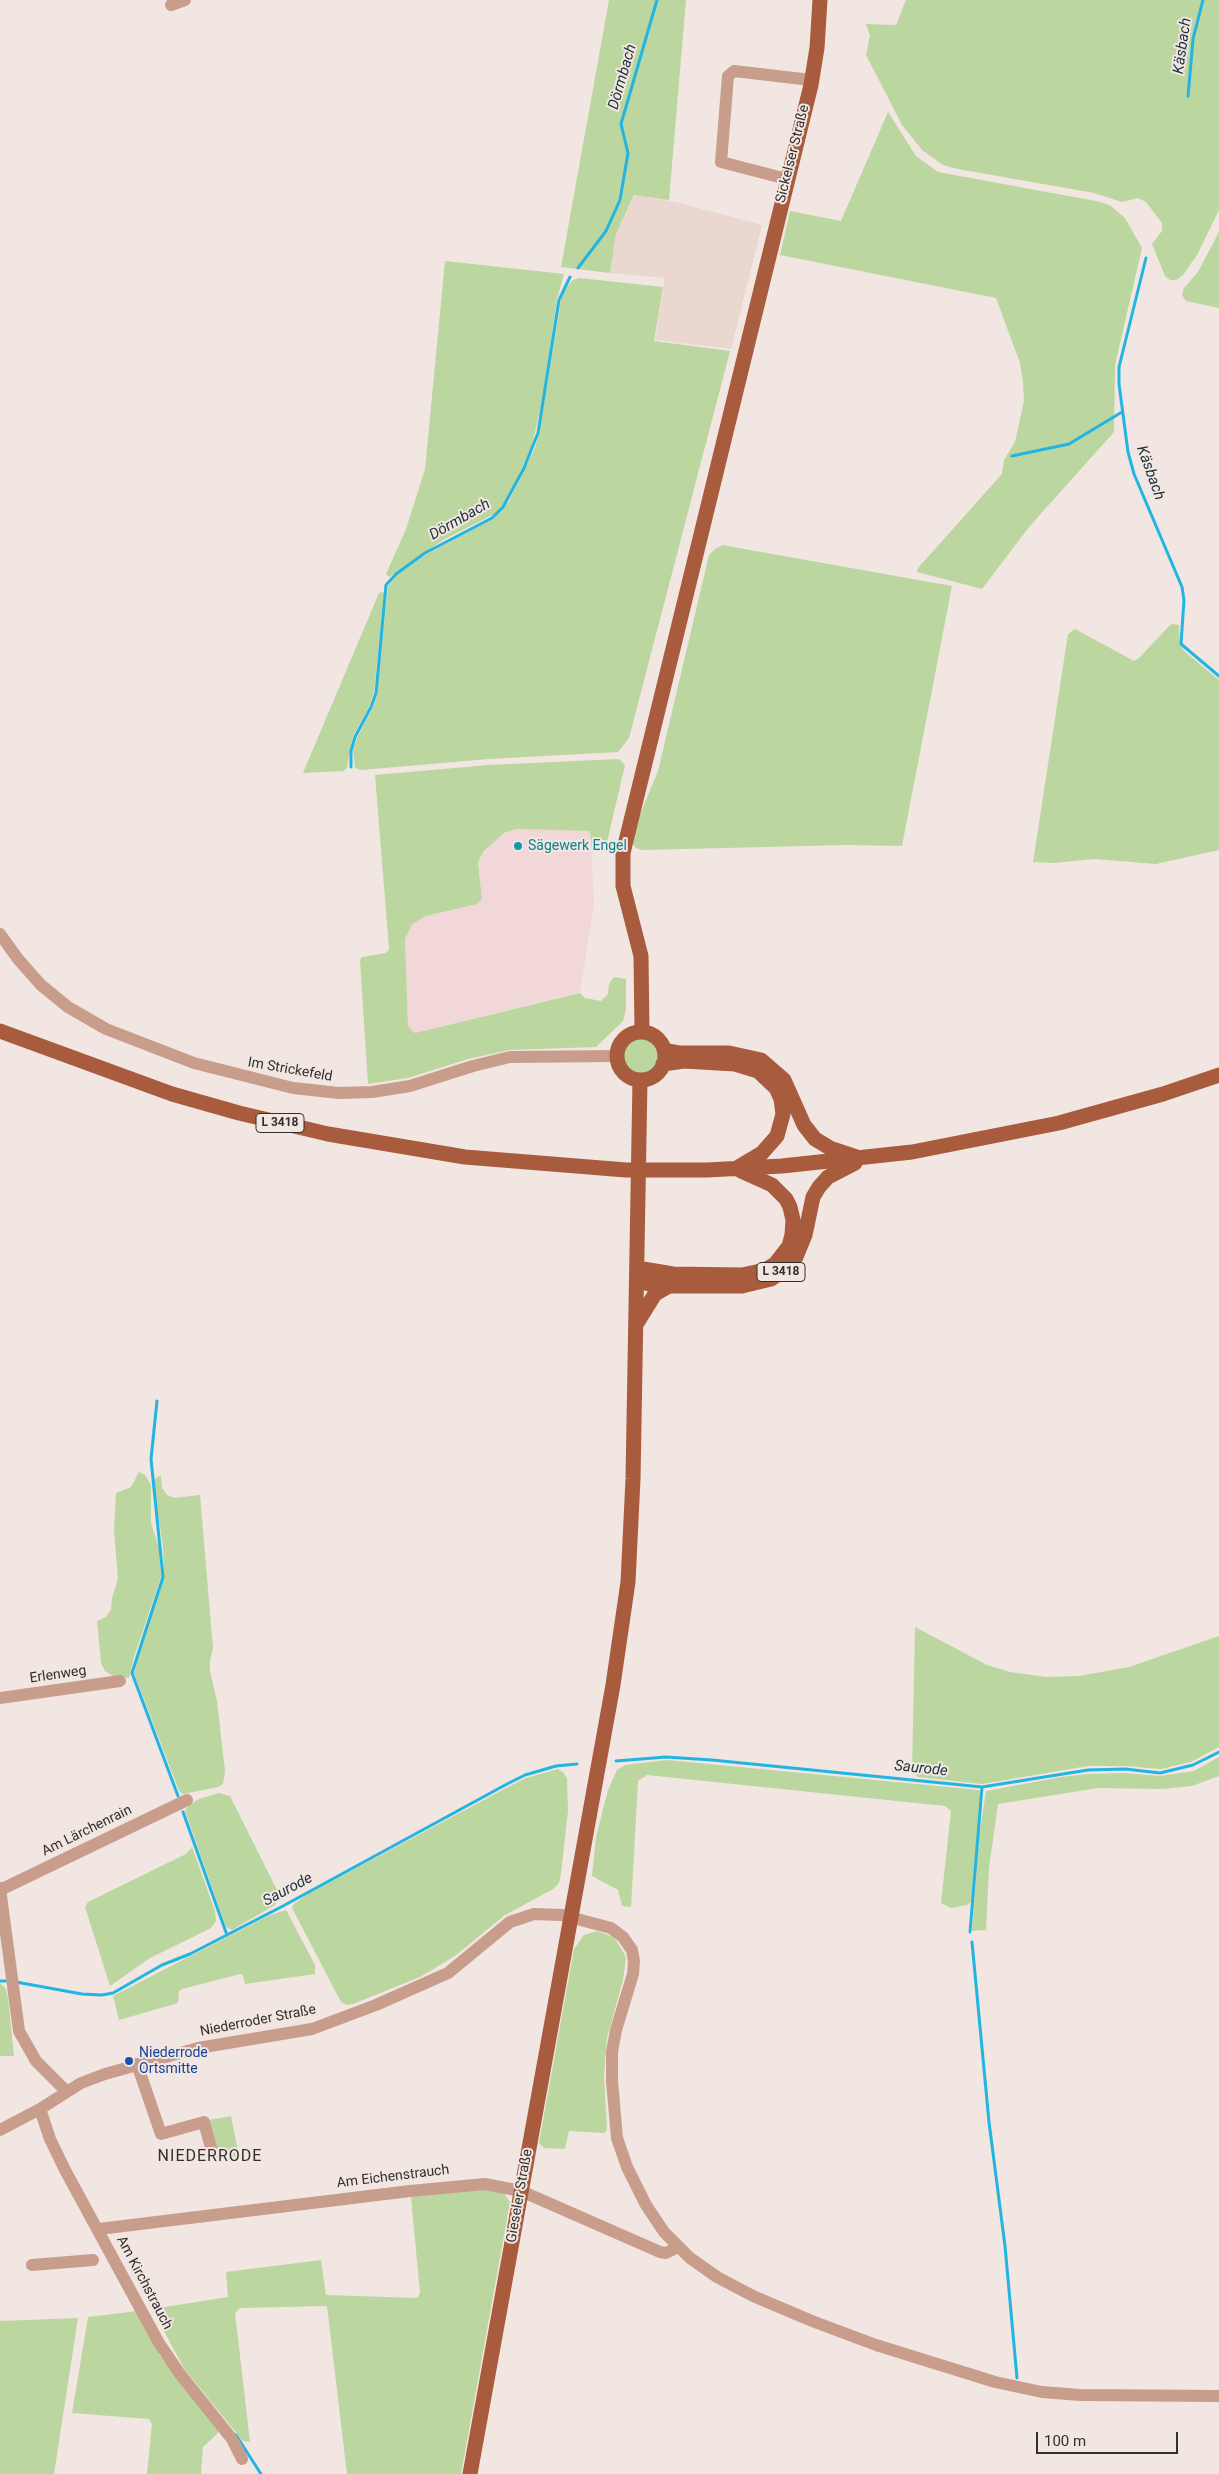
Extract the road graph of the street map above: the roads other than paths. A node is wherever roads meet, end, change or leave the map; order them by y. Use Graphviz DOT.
graph roads {
  1 [pos="184,0"];
  2 [pos="820,0"];
  3 [pos="171,5"];
  4 [pos="811,80"];
  5 [pos="787,179"];
  6 [pos="0,934"];
  7 [pos="0,1031"];
  8 [pos="642,1032"];
  9 [pos="617,1056"];
  10 [pos="664,1057"];
  11 [pos="1219,1075"];
  12 [pos="640,1080"];
  13 [pos="863,1159"];
  14 [pos="735,1169"];
  15 [pos="637,1274"];
  16 [pos="669,1286"];
  17 [pos="636,1324"];
  18 [pos="120,1680"];
  19 [pos="0,1698"];
  20 [pos="187,1800"];
  21 [pos="0,1889"];
  22 [pos="570,1918"];
  23 [pos="137,2064"];
  24 [pos="66,2091"];
  25 [pos="40,2109"];
  26 [pos="0,2130"];
  27 [pos="211,2148"];
  28 [pos="521,2191"];
  29 [pos="99,2229"];
  30 [pos="678,2247"];
  31 [pos="93,2260"];
  32 [pos="32,2265"];
  33 [pos="1219,2396"];
  34 [pos="242,2459"];
  35 [pos="470,2474"];
  1 -- 3 [label="street"];
  2 -- 4 [label="main road, Sickelser Straße"];
  4 -- 5 [label="main road, Sickelser Straße"];
  4 -- 5 [label="street"];
  5 -- 8 [label="main road, Sickelser Straße"];
  6 -- 9 [label="street, Im Strickefeld"];
  7 -- 14 [label="main road, L 3418"];
  8 -- 9 [label="main road"];
  8 -- 10 [label="main road"];
  9 -- 12 [label="main road"];
  10 -- 12 [label="main road"];
  10 -- 13 [label="main road, L 3418"];
  10 -- 14 [label="main road"];
  11 -- 13 [label="main road, L 3418"];
  12 -- 15 [label="main road, Gieseler Straße"];
  13 -- 14 [label="main road, L 3418"];
  13 -- 16 [label="main road, L 3418"];
  14 -- 15 [label="main road, L 3418"];
  15 -- 16 [label="main road, L 3418"];
  15 -- 17 [label="main road, Gieseler Straße"];
  16 -- 17 [label="main road"];
  17 -- 22 [label="main road, Gieseler Straße"];
  18 -- 19 [label="street, Erlenweg"];
  20 -- 21 [label="street, Am Lärchenrain"];
  21 -- 24 [label="street"];
  22 -- 23 [label="street, Niederroder Straße"];
  22 -- 28 [label="main road, Gieseler Straße"];
  22 -- 30 [label="street, Niederroder Straße"];
  23 -- 24 [label="street, Niederroder Straße"];
  23 -- 27 [label="street"];
  24 -- 25 [label="street, Niederroder Straße"];
  25 -- 26 [label="street, Niederroder Straße"];
  25 -- 29 [label="street, Am Kirchstrauch"];
  28 -- 29 [label="street, Am Eichenstrauch"];
  28 -- 30 [label="street, Am Eichenstrauch"];
  28 -- 35 [label="main road, Gieseler Straße"];
  29 -- 34 [label="street, Am Kirchstrauch"];
  30 -- 33 [label="street, Niederroder Straße"];
  31 -- 32 [label="street"];
}
